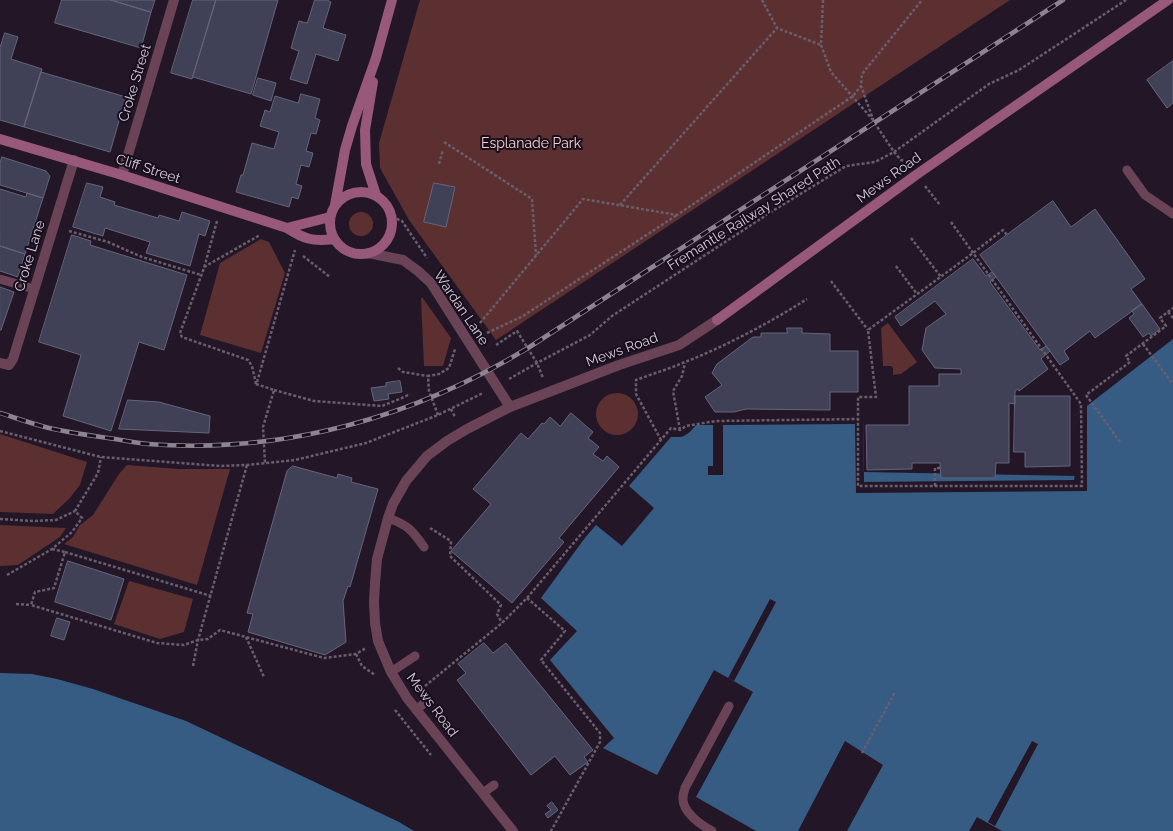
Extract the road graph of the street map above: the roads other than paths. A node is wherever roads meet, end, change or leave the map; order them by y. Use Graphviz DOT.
graph roads {
  1 [pos="174,0"];
  2 [pos="392,0"];
  3 [pos="1168,0"];
  4 [pos="376,58"];
  5 [pos="0,139"];
  6 [pos="74,160"];
  7 [pos="1127,170"];
  8 [pos="122,175"];
  9 [pos="376,195"];
  10 [pos="335,205"];
  11 [pos="1173,214"];
  12 [pos="330,217"];
  13 [pos="287,228"];
  14 [pos="334,239"];
  15 [pos="368,253"];
  16 [pos="0,279"];
  17 [pos="34,289"];
  18 [pos="0,363"];
  19 [pos="510,407"];
  20 [pos="388,518"];
  21 [pos="424,547"];
  22 [pos="415,656"];
  23 [pos="391,672"];
  24 [pos="428,700"];
  25 [pos="729,706"];
  26 [pos="416,710"];
  27 [pos="494,785"];
  28 [pos="483,793"];
  29 [pos="513,831"];
  30 [pos="712,831"];
  1 -- 8 [label="street, Croke Street"];
  2 -- 4 [label="street"];
  3 -- 19 [label="street, Mews Road"];
  4 -- 9 [label="street"];
  4 -- 10 [label="street"];
  5 -- 6 [label="street, Cliff Street"];
  6 -- 8 [label="street, Cliff Street"];
  6 -- 17 [label="street, Croke Lane"];
  7 -- 11 [label="lane"];
  8 -- 13 [label="street, Cliff Street"];
  9 -- 10 [label="street"];
  9 -- 15 [label="street"];
  10 -- 12 [label="street"];
  12 -- 13 [label="street"];
  12 -- 14 [label="street"];
  13 -- 14 [label="street, Cliff Street"];
  14 -- 15 [label="street"];
  15 -- 19 [label="street, Wardan Lane"];
  16 -- 17 [label="lane"];
  17 -- 18 [label="street, Croke Lane"];
  19 -- 20 [label="street, Mews Road"];
  20 -- 21 [label="lane"];
  20 -- 23 [label="street, Mews Road"];
  22 -- 23 [label="lane"];
  23 -- 26 [label="street, Mews Road"];
  24 -- 26 [label="lane"];
  25 -- 30 [label="lane"];
  26 -- 28 [label="street, Mews Road"];
  27 -- 28 [label="lane"];
  28 -- 29 [label="street, Mews Road"];
}
